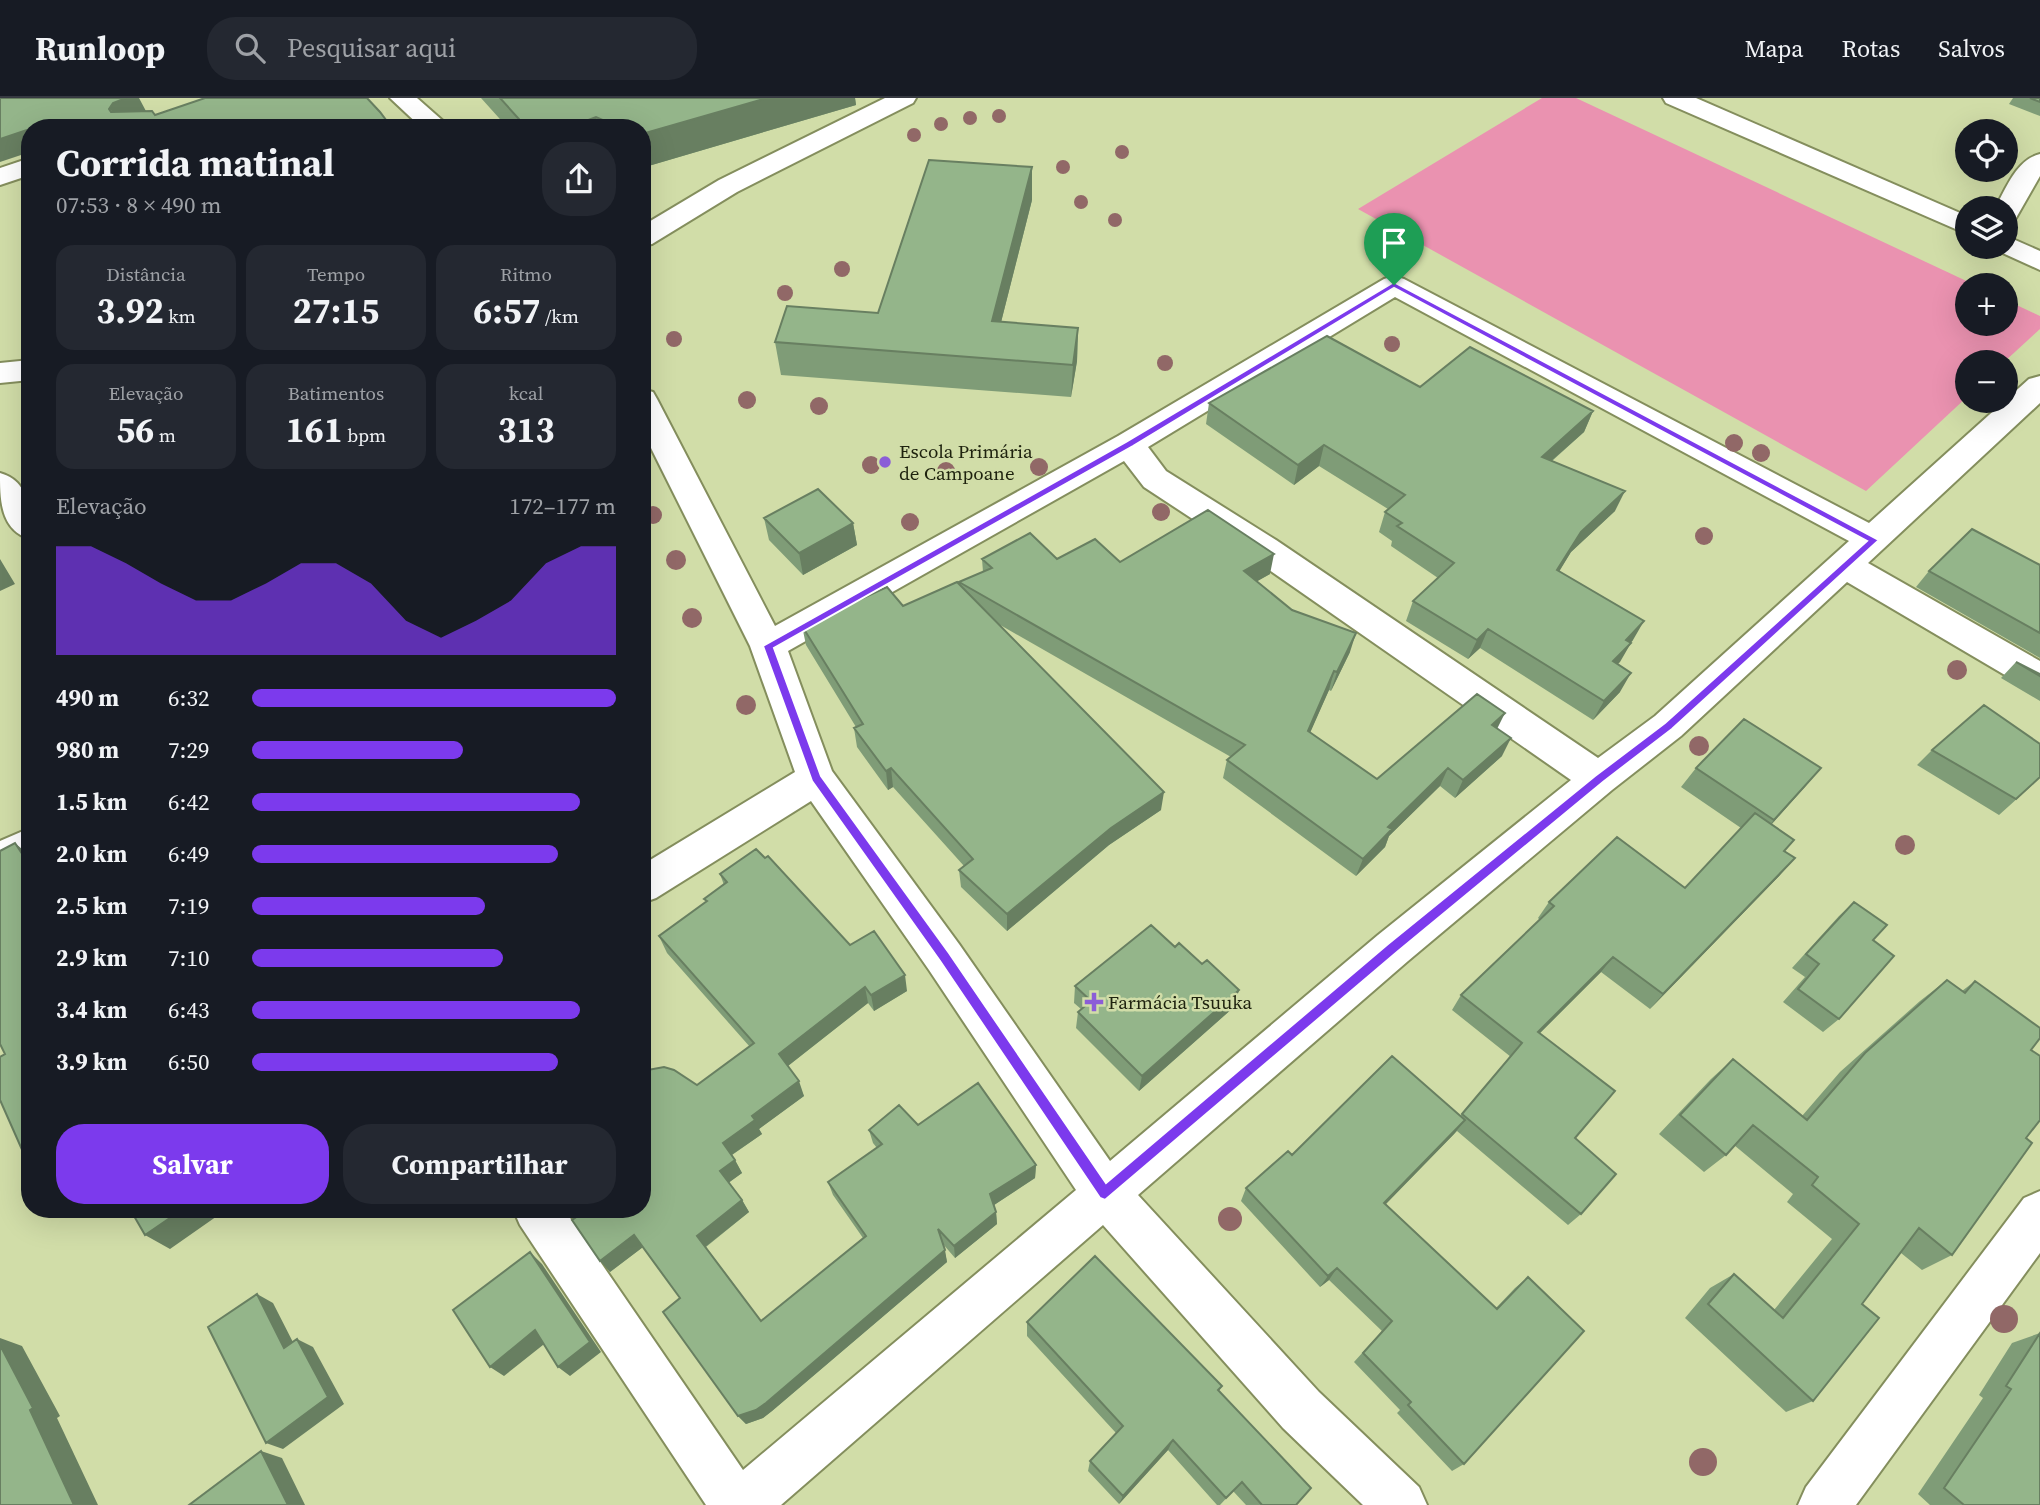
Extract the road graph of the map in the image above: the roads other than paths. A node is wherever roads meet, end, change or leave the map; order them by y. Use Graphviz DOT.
graph roads {
  1 [pos="402,98"];
  2 [pos="904,98"];
  3 [pos="1675,98"];
  4 [pos="427,119"];
  5 [pos="2040,162"];
  6 [pos="21,169"];
  7 [pos="0,177"];
  8 [pos="2015,196"];
  9 [pos="1955,221"];
  10 [pos="651,233"];
  11 [pos="2018,250"];
  12 [pos="2040,262"];
  13 [pos="21,371"];
  14 [pos="0,373"];
  15 [pos="2040,386"];
  16 [pos="651,417"];
  17 [pos="1129,444"];
  18 [pos="0,484"];
  19 [pos="21,514"];
  20 [pos="1874,540"];
  21 [pos="1844,565"];
  22 [pos="768,646"];
  23 [pos="2040,678"];
  24 [pos="816,778"];
  25 [pos="1599,779"];
  26 [pos="21,850"];
  27 [pos="0,860"];
  28 [pos="651,880"];
  29 [pos="1105,1193"];
  30 [pos="2040,1214"];
  31 [pos="542,1218"];
  32 [pos="739,1505"];
  33 [pos="1401,1505"];
  34 [pos="1824,1505"];
  1 -- 4 [label="street"];
  2 -- 10 [label="street"];
  3 -- 9 [label="street"];
  5 -- 8 [label="street"];
  6 -- 7 [label="street"];
  11 -- 12 [label="street"];
  13 -- 14 [label="street"];
  15 -- 20 [label="street"];
  16 -- 22 [label="street"];
  17 -- 20 [label="street"];
  17 -- 22 [label="street"];
  17 -- 25 [label="street"];
  18 -- 19 [label="street"];
  20 -- 21 [label="street"];
  21 -- 23 [label="street"];
  21 -- 25 [label="street"];
  22 -- 24 [label="street"];
  24 -- 28 [label="street"];
  24 -- 29 [label="street"];
  25 -- 29 [label="street"];
  26 -- 27 [label="street"];
  29 -- 32 [label="street"];
  29 -- 33 [label="street"];
  30 -- 34 [label="street"];
  31 -- 32 [label="street"];
}
